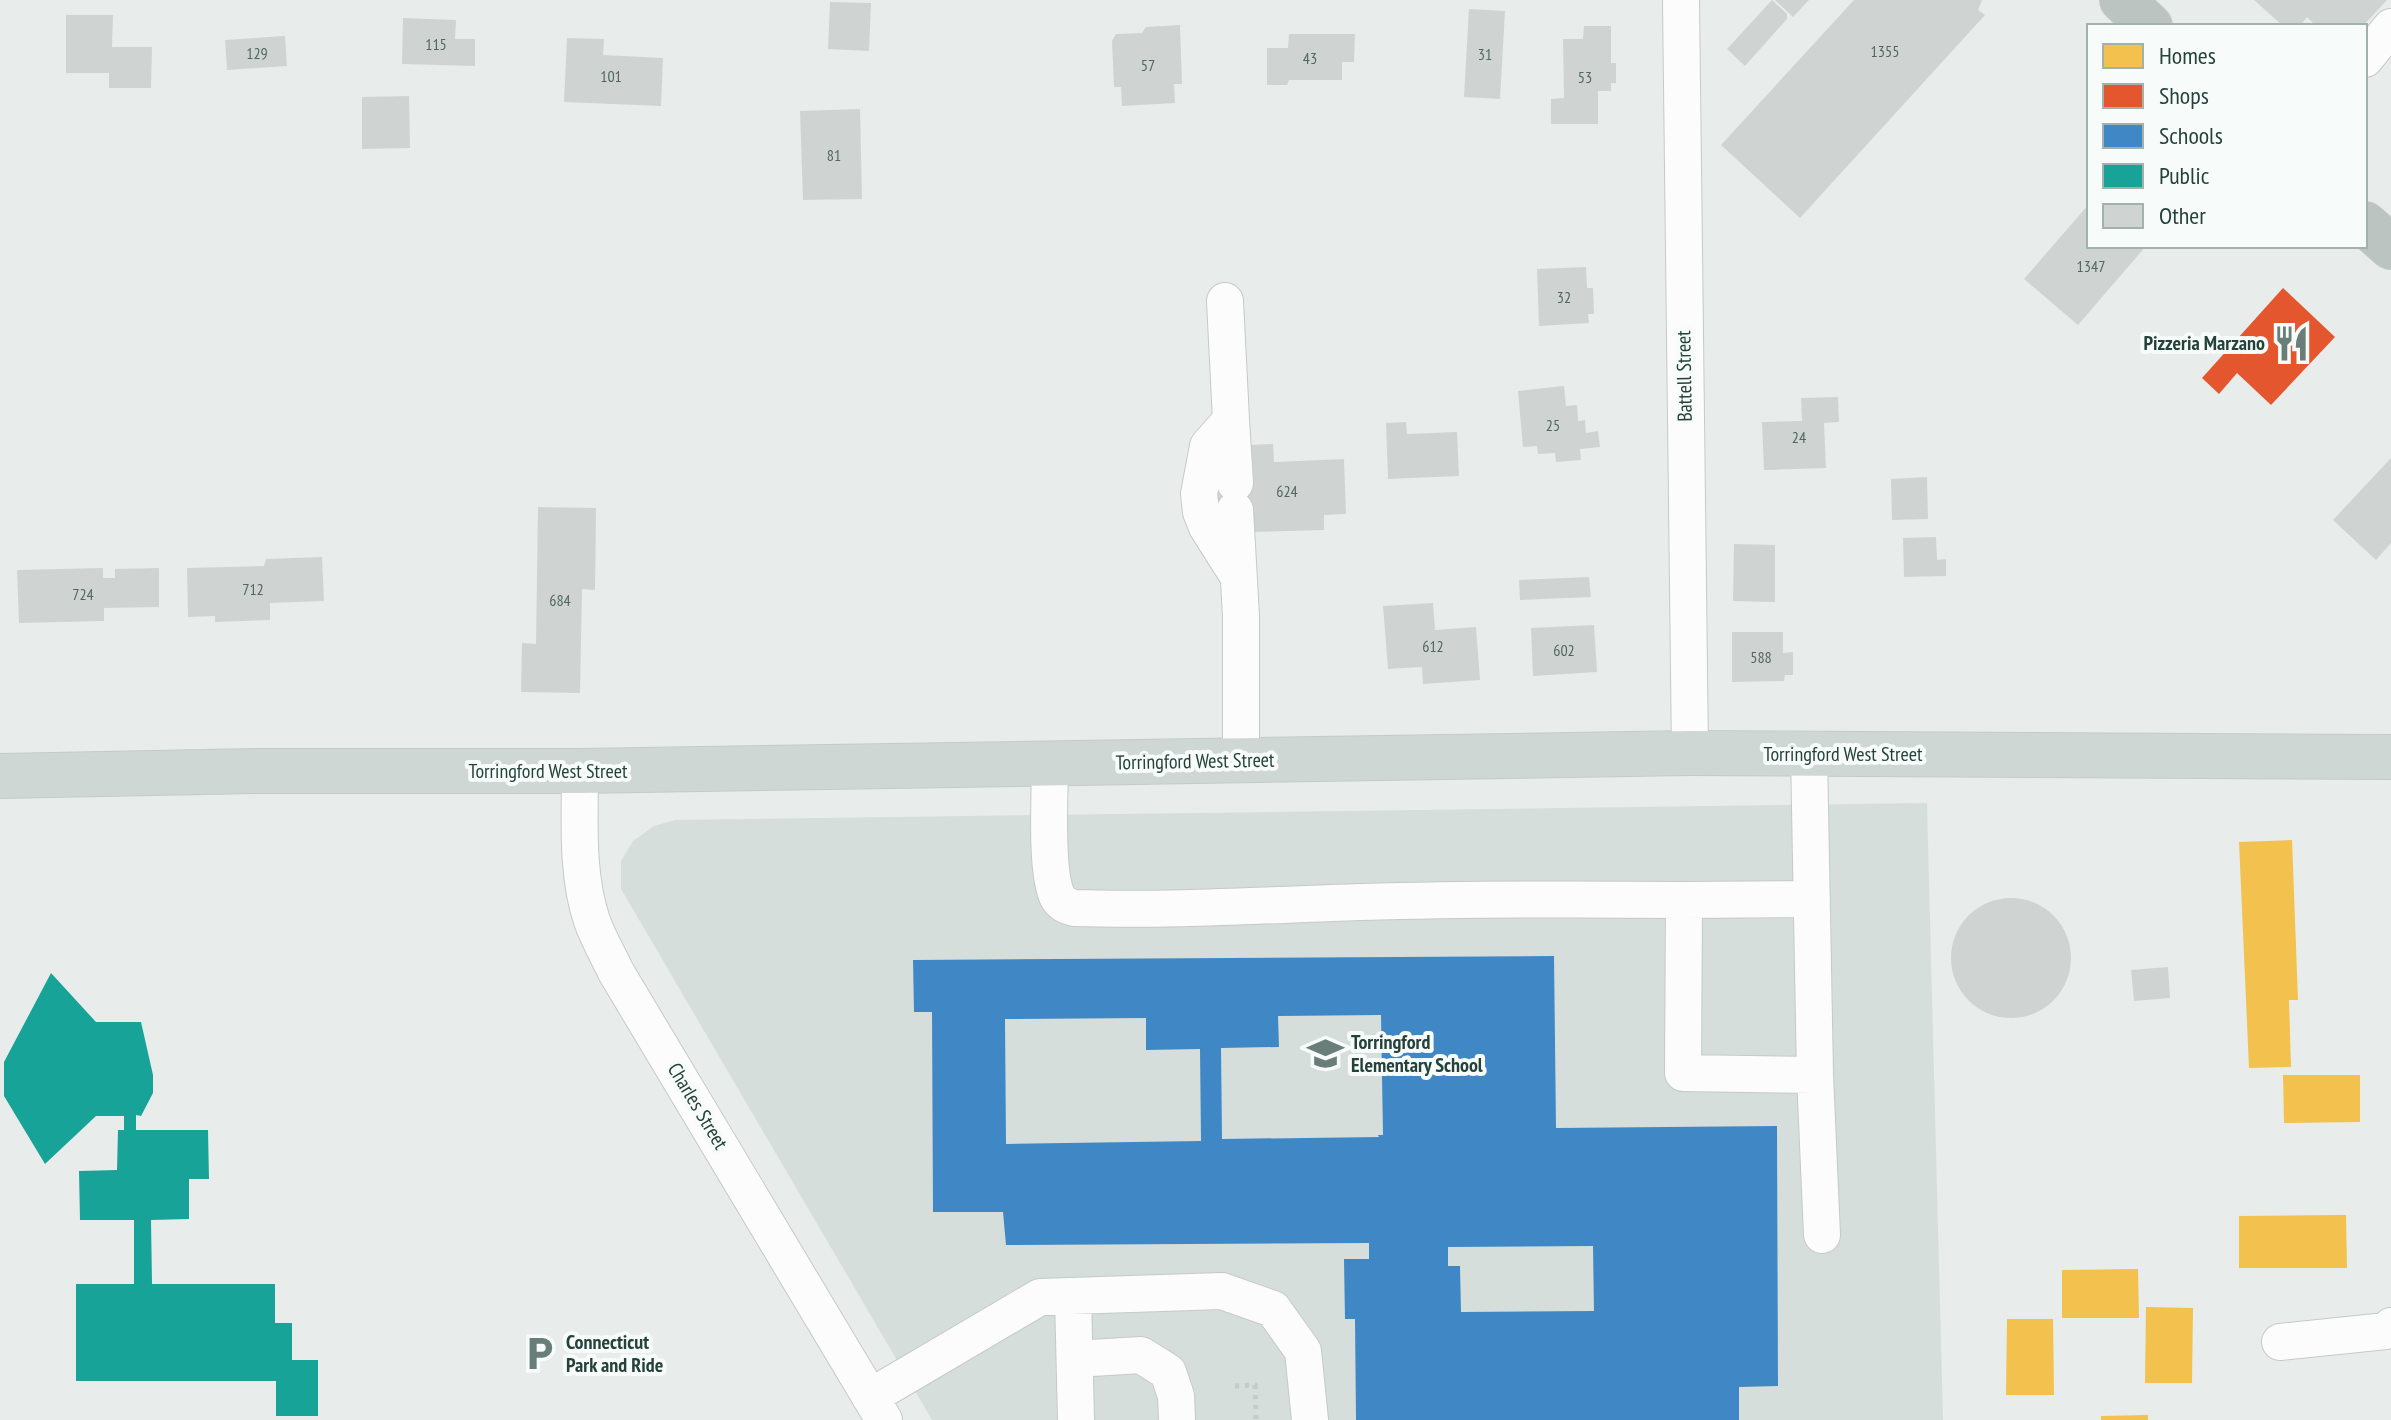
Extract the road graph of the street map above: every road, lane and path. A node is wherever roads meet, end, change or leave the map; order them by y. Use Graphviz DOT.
graph roads {
  1 [pos="1681,0"];
  2 [pos="2122,0"];
  3 [pos="2148,24"];
  4 [pos="2391,27"];
  5 [pos="2367,57"];
  6 [pos="2367,226"];
  7 [pos="2391,247"];
  8 [pos="1225,301"];
  9 [pos="1231,420"];
  10 [pos="1239,577"];
  11 [pos="1690,753"];
  12 [pos="1809,753"];
  13 [pos="2391,757"];
  14 [pos="1241,760"];
  15 [pos="1050,763"];
  16 [pos="580,771"];
  17 [pos="0,776"];
  18 [pos="1812,899"];
  19 [pos="1684,900"];
  20 [pos="1815,1075"];
  21 [pos="1822,1235"];
  22 [pos="1073,1296"];
  23 [pos="2391,1326"];
  24 [pos="2280,1342"];
  25 [pos="1075,1359"];
  26 [pos="1235,1386"];
  27 [pos="877,1409"];
  28 [pos="1076,1420"];
  29 [pos="1177,1420"];
  30 [pos="1256,1420"];
  31 [pos="1310,1420"];
  1 -- 11 [label="street, Battell Street"];
  2 -- 3 [label="highway"];
  4 -- 5 [label="street"];
  6 -- 7 [label="highway"];
  8 -- 9 [label="street"];
  9 -- 10 [label="street"];
  9 -- 10 [label="street"];
  10 -- 14 [label="street"];
  11 -- 12 [label="main road, Torringford West Street"];
  11 -- 14 [label="main road, Torringford West Street"];
  12 -- 13 [label="main road, Torringford West Street"];
  12 -- 18 [label="street"];
  14 -- 15 [label="main road, Torringford West Street"];
  15 -- 16 [label="main road, Torringford West Street"];
  15 -- 19 [label="street"];
  16 -- 17 [label="main road, Torringford West Street"];
  16 -- 27 [label="street, Charles Street"];
  18 -- 19 [label="street"];
  18 -- 20 [label="street"];
  19 -- 20 [label="street"];
  20 -- 21 [label="street"];
  22 -- 25 [label="street"];
  22 -- 27 [label="street"];
  22 -- 31 [label="street"];
  23 -- 24 [label="street"];
  25 -- 28 [label="street"];
  25 -- 29 [label="street"];
  26 -- 30 [label="path"];
}
